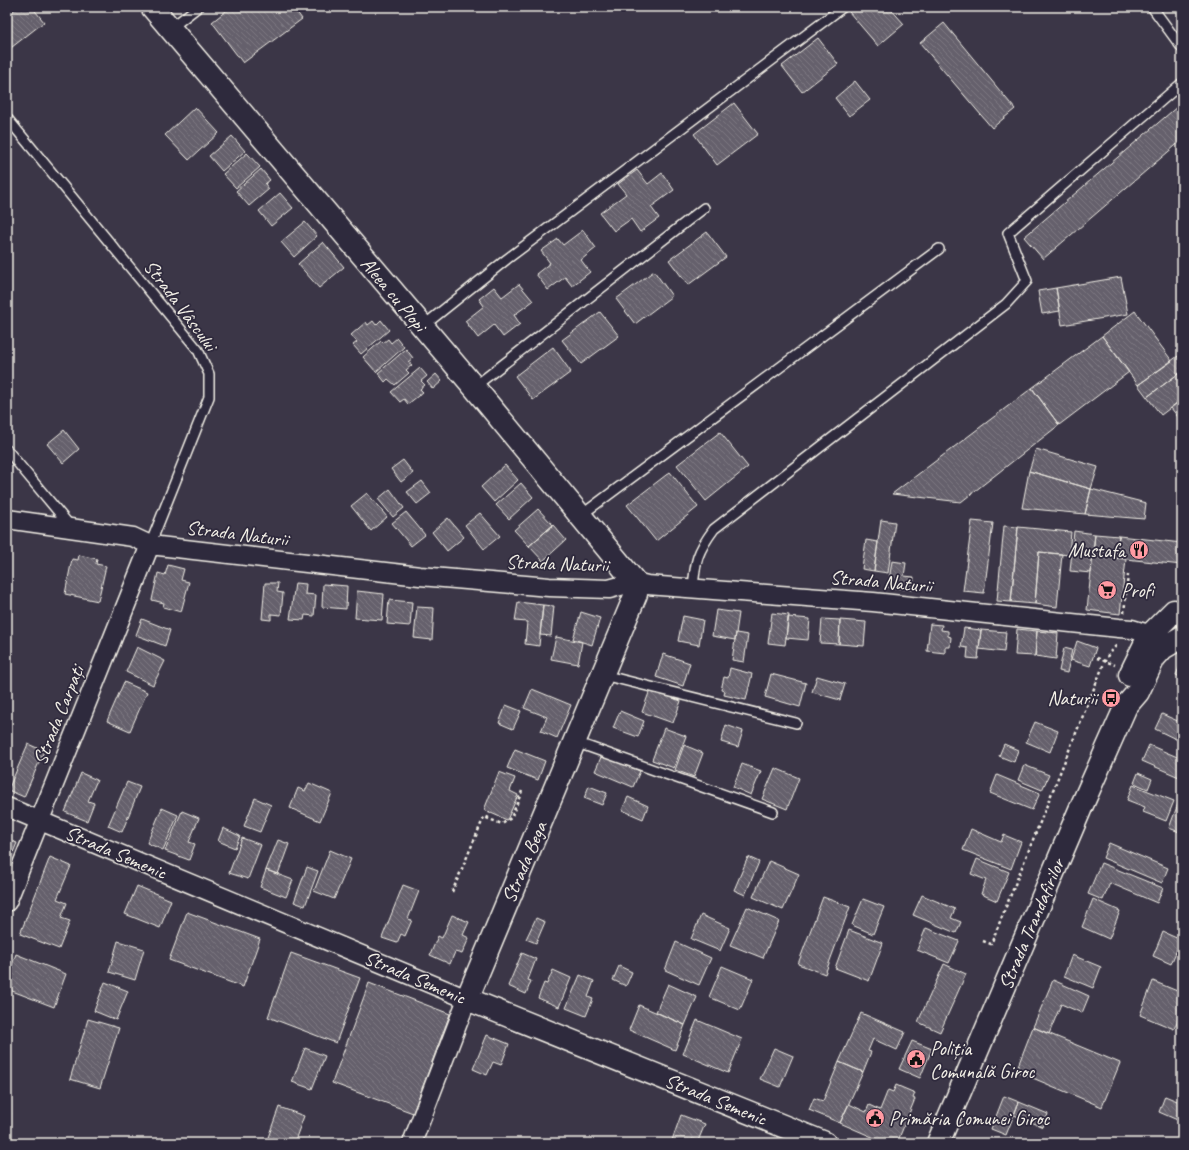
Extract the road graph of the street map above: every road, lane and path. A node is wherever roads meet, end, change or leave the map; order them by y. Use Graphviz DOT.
graph roads {
  1 [pos="152,7"];
  2 [pos="198,7"];
  3 [pos="843,7"];
  4 [pos="1152,7"];
  5 [pos="171,28"];
  6 [pos="1182,48"];
  7 [pos="1182,83"];
  8 [pos="7,118"];
  9 [pos="704,208"];
  10 [pos="939,249"];
  11 [pos="422,327"];
  12 [pos="474,387"];
  13 [pos="7,450"];
  14 [pos="579,517"];
  15 [pos="7,519"];
  16 [pos="72,528"];
  17 [pos="150,545"];
  18 [pos="1128,575"];
  19 [pos="635,582"];
  20 [pos="693,589"];
  21 [pos="1177,605"];
  22 [pos="1135,628"];
  23 [pos="1180,637"];
  24 [pos="1097,658"];
  25 [pos="1105,661"];
  26 [pos="1120,667"];
  27 [pos="603,675"];
  28 [pos="1126,706"];
  29 [pos="796,723"];
  30 [pos="574,742"];
  31 [pos="522,791"];
  32 [pos="7,807"];
  33 [pos="490,812"];
  34 [pos="773,812"];
  35 [pos="487,818"];
  36 [pos="39,820"];
  37 [pos="452,892"];
  38 [pos="7,902"];
  39 [pos="983,941"];
  40 [pos="467,999"];
  41 [pos="412,1143"];
  42 [pos="825,1143"];
  43 [pos="938,1143"];
  1 -- 5 [label="street, Aleea cu Plopi"];
  2 -- 5 [label="lane"];
  3 -- 11 [label="lane"];
  4 -- 6 [label="lane"];
  5 -- 11 [label="street, Aleea cu Plopi"];
  7 -- 20 [label="lane"];
  8 -- 17 [label="lane, Strada Vâscului"];
  9 -- 12 [label="lane"];
  10 -- 14 [label="lane"];
  11 -- 12 [label="street, Aleea cu Plopi"];
  12 -- 14 [label="street, Aleea cu Plopi"];
  13 -- 16 [label="lane"];
  14 -- 19 [label="street, Aleea cu Plopi"];
  15 -- 16 [label="street, Strada Naturii"];
  16 -- 17 [label="street, Strada Naturii"];
  17 -- 19 [label="street, Strada Naturii"];
  17 -- 36 [label="street, Strada Carpați"];
  18 -- 22 [label="path"];
  19 -- 20 [label="street, Strada Naturii"];
  19 -- 27 [label="street, Strada Bega"];
  20 -- 22 [label="street, Strada Naturii"];
  21 -- 22 [label="street, Strada Trandafirilor"];
  21 -- 23 [label="street"];
  22 -- 23 [label="street, Strada Naturii"];
  22 -- 25 [label="path"];
  22 -- 28 [label="street, Strada Trandafirilor"];
  23 -- 28 [label="street, Strada Trandafirilor"];
  24 -- 25 [label="path"];
  25 -- 26 [label="path"];
  25 -- 39 [label="path"];
  27 -- 29 [label="lane"];
  27 -- 30 [label="street, Strada Bega"];
  28 -- 43 [label="street, Strada Trandafirilor"];
  30 -- 34 [label="lane"];
  30 -- 40 [label="street, Strada Bega"];
  31 -- 35 [label="path"];
  32 -- 36 [label="street, Strada Semenic"];
  33 -- 35 [label="path"];
  35 -- 37 [label="path"];
  36 -- 38 [label="street, Strada Carpați"];
  36 -- 40 [label="street, Strada Semenic"];
  40 -- 41 [label="street, Strada Bega"];
  40 -- 42 [label="street, Strada Semenic"];
}
